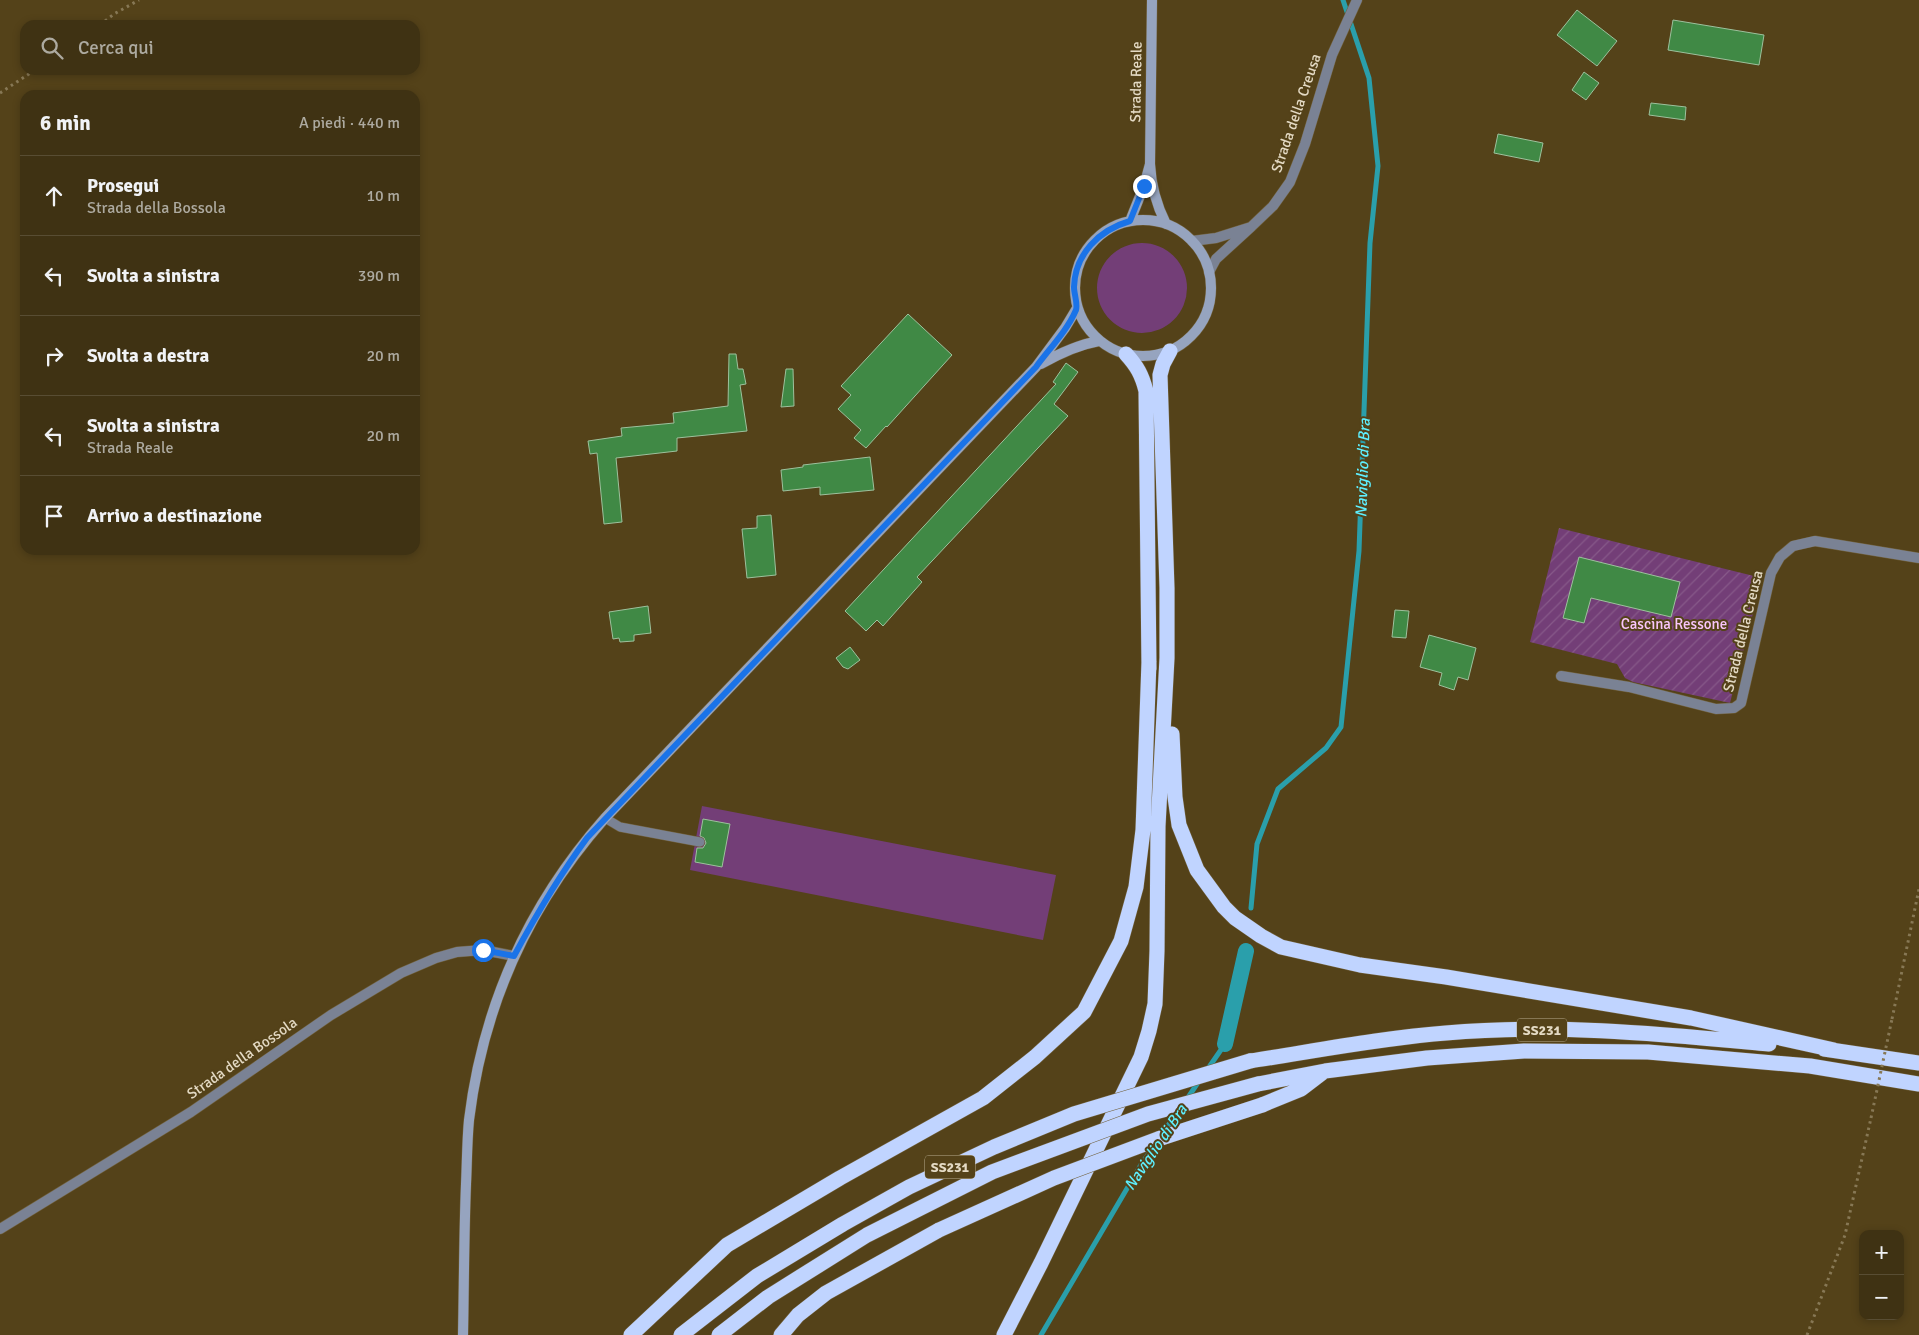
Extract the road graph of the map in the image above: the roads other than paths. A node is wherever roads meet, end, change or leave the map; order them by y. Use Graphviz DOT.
graph roads {
  1 [pos="1152,0"];
  2 [pos="1356,1"];
  3 [pos="1150,164"];
  4 [pos="1130,221"];
  5 [pos="1166,224"];
  6 [pos="1251,227"];
  7 [pos="1192,241"];
  8 [pos="1209,272"];
  9 [pos="1077,308"];
  10 [pos="1099,341"];
  11 [pos="1170,351"];
  12 [pos="1126,354"];
  13 [pos="1036,367"];
  14 [pos="1919,558"];
  15 [pos="1167,658"];
  16 [pos="1149,661"];
  17 [pos="1561,676"];
  18 [pos="605,818"];
  19 [pos="1158,826"];
  20 [pos="700,842"];
  21 [pos="514,956"];
  22 [pos="1834,1050"];
  23 [pos="1919,1063"];
  24 [pos="1325,1071"];
  25 [pos="1919,1084"];
  26 [pos="0,1229"];
  27 [pos="463,1335"];
  28 [pos="631,1335"];
  29 [pos="680,1335"];
  30 [pos="719,1335"];
  31 [pos="781,1335"];
  32 [pos="1004,1335"];
  1 -- 3 [label="main road, Strada Reale"];
  2 -- 6 [label="street, Strada della Creusa"];
  3 -- 4 [label="main road, Strada Reale"];
  3 -- 5 [label="main road, Strada Reale"];
  4 -- 5 [label="main road"];
  4 -- 9 [label="main road"];
  5 -- 7 [label="main road"];
  6 -- 7 [label="street, Strada della Creusa"];
  6 -- 8 [label="street, Strada della Creusa"];
  7 -- 8 [label="main road"];
  8 -- 11 [label="main road"];
  9 -- 10 [label="main road"];
  9 -- 13 [label="main road"];
  10 -- 12 [label="main road"];
  10 -- 13 [label="main road"];
  11 -- 12 [label="main road"];
  11 -- 15 [label="highway"];
  12 -- 16 [label="highway"];
  13 -- 18 [label="main road"];
  14 -- 17 [label="street, Strada della Creusa"];
  15 -- 19 [label="highway"];
  15 -- 22 [label="highway"];
  16 -- 19 [label="highway"];
  16 -- 28 [label="highway"];
  18 -- 20 [label="lane"];
  18 -- 21 [label="main road"];
  19 -- 32 [label="highway"];
  21 -- 26 [label="street, Strada della Bossola"];
  21 -- 27 [label="main road"];
  22 -- 23 [label="highway, SS231"];
  22 -- 29 [label="highway, SS231, bridge"];
  24 -- 25 [label="highway, SS231"];
  24 -- 30 [label="highway, SS231, bridge"];
  24 -- 31 [label="highway, bridge"];
}
